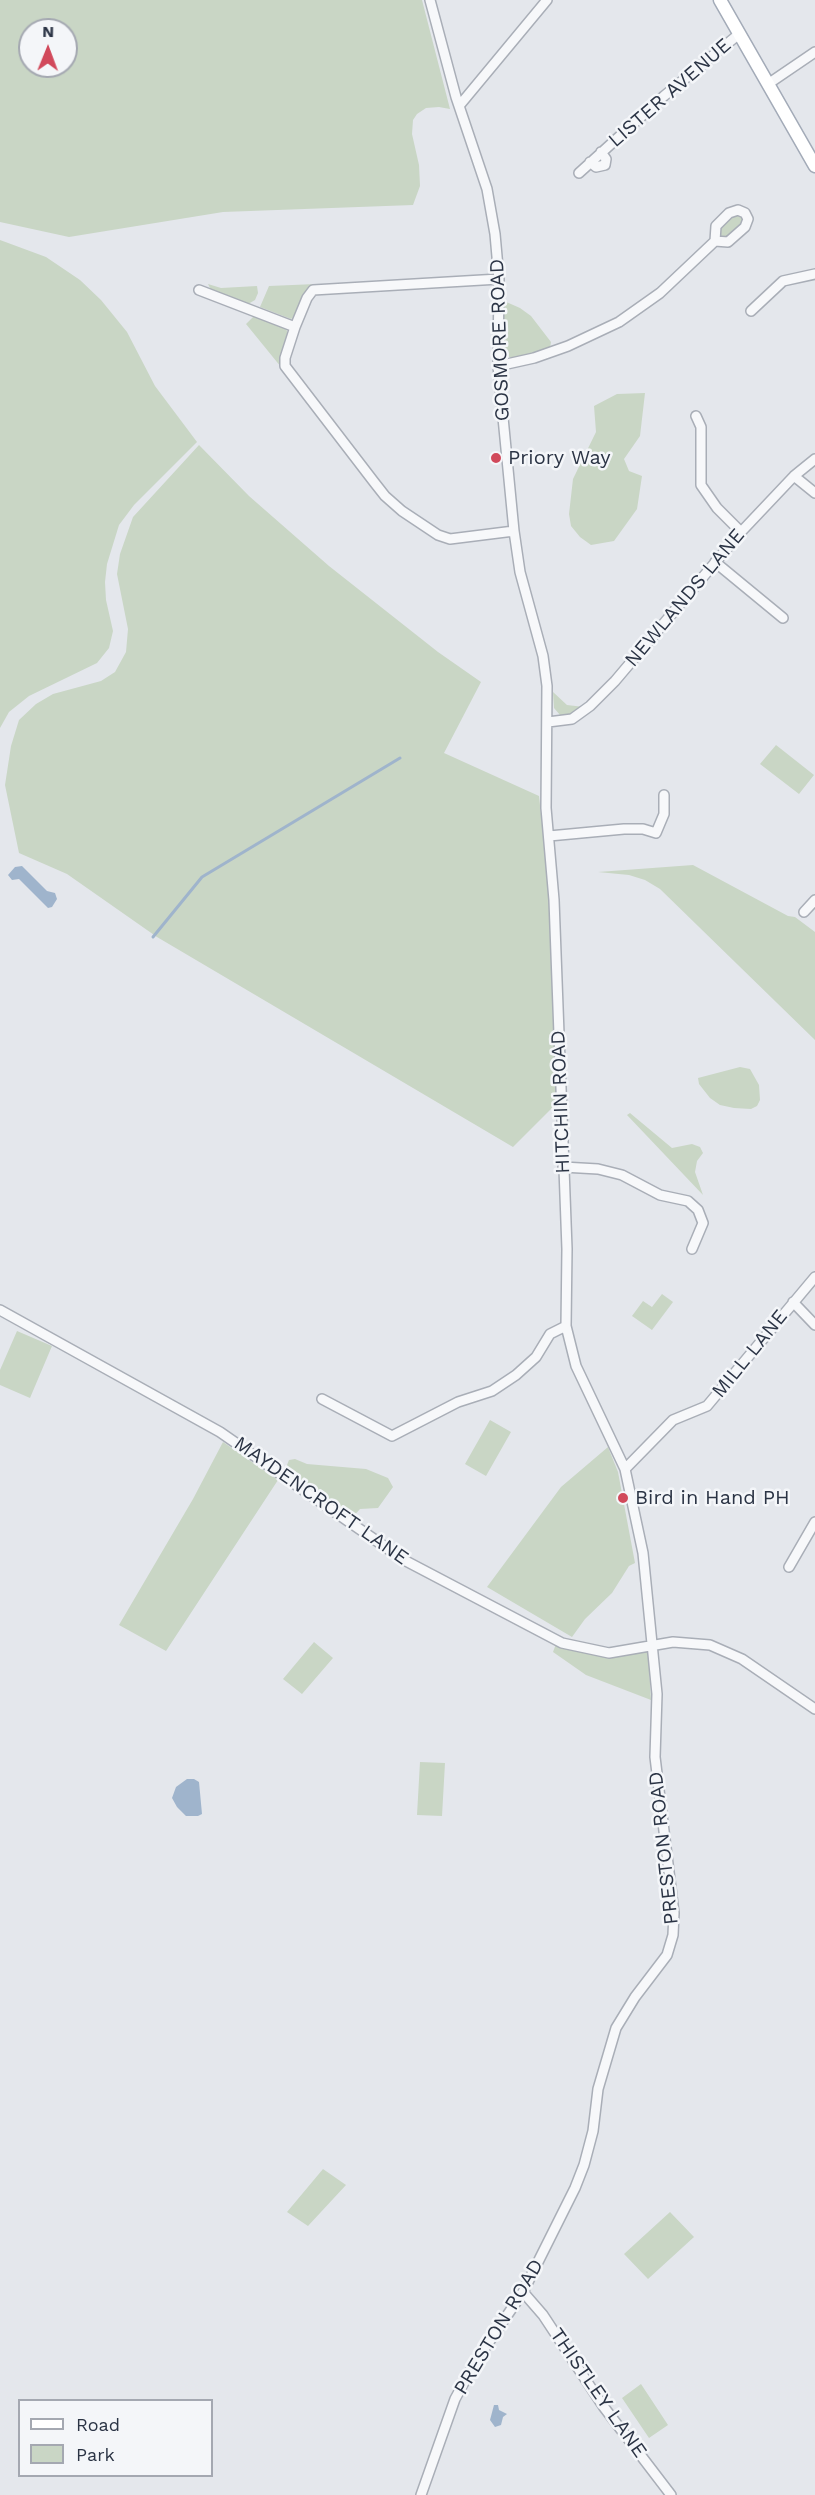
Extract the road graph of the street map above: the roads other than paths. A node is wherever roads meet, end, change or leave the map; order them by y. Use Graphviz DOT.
graph roads {
  1 [pos="430,0"];
  2 [pos="547,0"];
  3 [pos="720,0"];
  4 [pos="739,34"];
  5 [pos="815,52"];
  6 [pos="768,84"];
  7 [pos="459,106"];
  8 [pos="815,166"];
  9 [pos="579,173"];
  10 [pos="715,241"];
  11 [pos="815,274"];
  12 [pos="499,279"];
  13 [pos="199,290"];
  14 [pos="751,311"];
  15 [pos="296,327"];
  16 [pos="498,366"];
  17 [pos="696,416"];
  18 [pos="815,459"];
  19 [pos="795,476"];
  20 [pos="815,493"];
  21 [pos="514,531"];
  22 [pos="741,532"];
  23 [pos="715,562"];
  24 [pos="783,618"];
  25 [pos="548,722"];
  26 [pos="664,795"];
  27 [pos="549,836"];
  28 [pos="815,900"];
  29 [pos="804,912"];
  30 [pos="563,1167"];
  31 [pos="692,1249"];
  32 [pos="815,1277"];
  33 [pos="792,1302"];
  34 [pos="0,1310"];
  35 [pos="815,1325"];
  36 [pos="566,1326"];
  37 [pos="321,1400"];
  38 [pos="625,1469"];
  39 [pos="815,1522"];
  40 [pos="789,1567"];
  41 [pos="653,1644"];
  42 [pos="815,1709"];
  43 [pos="523,2292"];
  44 [pos="421,2495"];
  45 [pos="671,2495"];
  1 -- 7 [label="street, GOSMORE ROAD"];
  2 -- 7 [label="street"];
  3 -- 4 [label="main road"];
  4 -- 6 [label="main road"];
  4 -- 9 [label="street, LISTER AVENUE"];
  5 -- 6 [label="street"];
  6 -- 8 [label="main road"];
  7 -- 12 [label="street, GOSMORE ROAD"];
  10 -- 16 [label="street"];
  11 -- 14 [label="street"];
  12 -- 15 [label="street"];
  12 -- 16 [label="street, GOSMORE ROAD"];
  13 -- 15 [label="street"];
  15 -- 21 [label="street"];
  16 -- 21 [label="street, GOSMORE ROAD"];
  17 -- 22 [label="street"];
  18 -- 19 [label="street, NEWLANDS LANE"];
  19 -- 20 [label="street"];
  19 -- 22 [label="street, NEWLANDS LANE"];
  21 -- 25 [label="street, GOSMORE ROAD"];
  22 -- 23 [label="street, NEWLANDS LANE"];
  23 -- 24 [label="street"];
  23 -- 25 [label="street, NEWLANDS LANE"];
  25 -- 27 [label="street, HITCHIN ROAD"];
  26 -- 27 [label="street"];
  27 -- 30 [label="street, HITCHIN ROAD"];
  28 -- 29 [label="street"];
  30 -- 31 [label="street"];
  30 -- 36 [label="street, HITCHIN ROAD"];
  32 -- 33 [label="street, MILL LANE"];
  33 -- 35 [label="street"];
  33 -- 38 [label="street, MILL LANE"];
  34 -- 41 [label="street, MAYDENCROFT LANE"];
  36 -- 37 [label="street"];
  36 -- 38 [label="street, HITCHIN ROAD"];
  38 -- 41 [label="street, PRESTON ROAD"];
  39 -- 40 [label="street"];
  41 -- 42 [label="street, MAYDENCROFT LANE"];
  41 -- 43 [label="street, PRESTON ROAD"];
  43 -- 44 [label="street, PRESTON ROAD"];
  43 -- 45 [label="street, THISTLEY LANE"];
}
